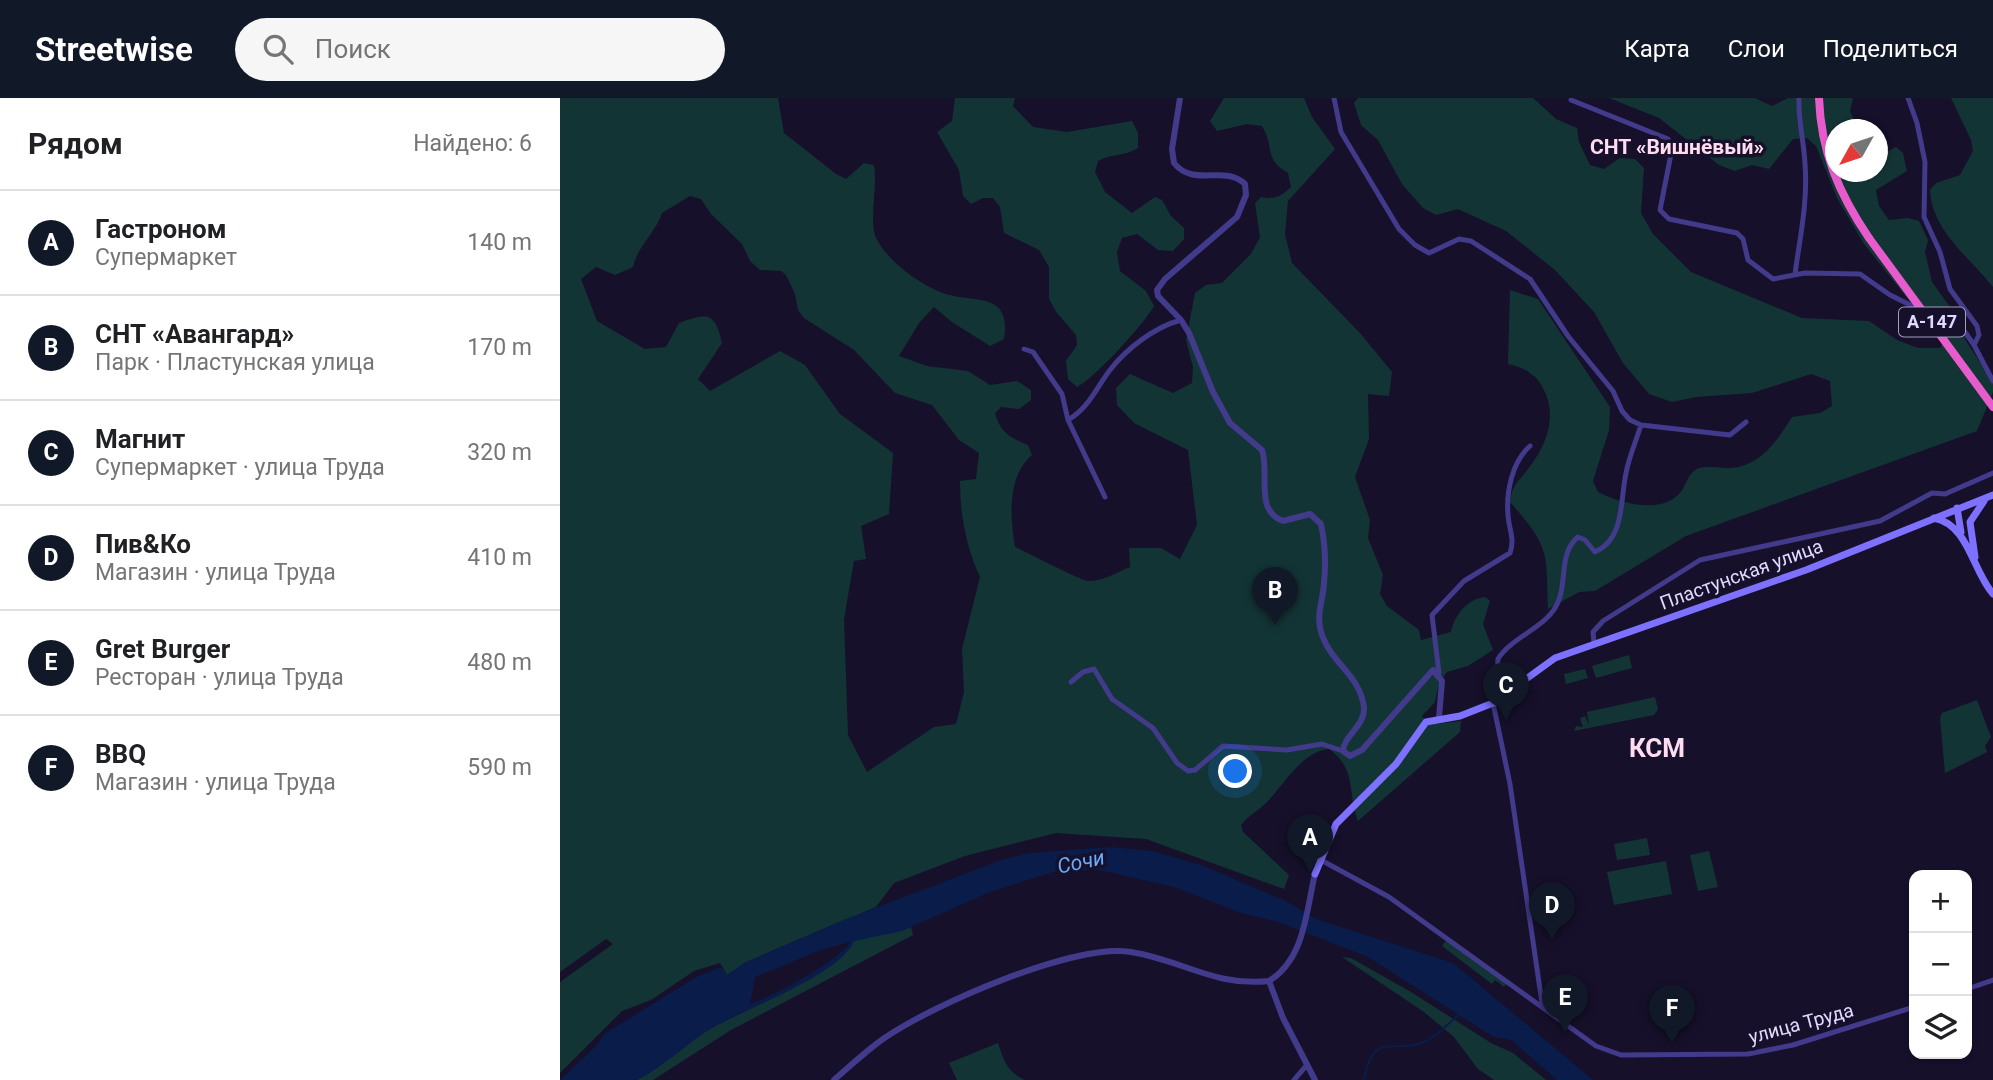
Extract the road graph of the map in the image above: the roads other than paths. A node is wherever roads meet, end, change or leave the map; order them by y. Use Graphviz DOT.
graph roads {
  1 [pos="1180,98"];
  2 [pos="1334,98"];
  3 [pos="1799,98"];
  4 [pos="1819,98"];
  5 [pos="1908,98"];
  6 [pos="1571,100"];
  7 [pos="1795,274"];
  8 [pos="1181,320"];
  9 [pos="1974,345"];
  10 [pos="1024,349"];
  11 [pos="1993,381"];
  12 [pos="1993,407"];
  13 [pos="1068,419"];
  14 [pos="1746,422"];
  15 [pos="1641,425"];
  16 [pos="1530,446"];
  17 [pos="1993,473"];
  18 [pos="1990,496"];
  19 [pos="1105,497"];
  20 [pos="1957,508"];
  21 [pos="1931,517"];
  22 [pos="1965,534"];
  23 [pos="1993,594"];
  24 [pos="1594,643"];
  25 [pos="1439,673"];
  26 [pos="1071,682"];
  27 [pos="1507,694"];
  28 [pos="1493,703"];
  29 [pos="1439,718"];
  30 [pos="1343,751"];
  31 [pos="1319,859"];
  32 [pos="1315,874"];
  33 [pos="1993,980"];
  34 [pos="1269,981"];
  35 [pos="1972,987"];
  36 [pos="1542,1004"];
  37 [pos="1909,1009"];
  38 [pos="1306,1066"];
  39 [pos="834,1080"];
  40 [pos="1294,1080"];
  41 [pos="1315,1080"];
  1 -- 8 [label="street"];
  2 -- 15 [label="street"];
  3 -- 7 [label="street"];
  4 -- 12 [label="highway, А-147, bridge"];
  5 -- 9 [label="street"];
  6 -- 7 [label="street"];
  7 -- 9 [label="street"];
  8 -- 13 [label="street"];
  8 -- 30 [label="street"];
  9 -- 11 [label="street"];
  10 -- 13 [label="street"];
  13 -- 19 [label="street"];
  14 -- 15 [label="street"];
  15 -- 27 [label="street"];
  16 -- 25 [label="street"];
  17 -- 24 [label="street"];
  18 -- 20 [label="main road, Пластунская улица"];
  18 -- 22 [label="main road"];
  20 -- 21 [label="main road, Пластунская улица"];
  20 -- 22 [label="main road"];
  21 -- 22 [label="main road"];
  21 -- 24 [label="main road, Пластунская улица"];
  22 -- 23 [label="main road"];
  24 -- 27 [label="main road, Пластунская улица"];
  25 -- 29 [label="street"];
  25 -- 30 [label="street"];
  26 -- 30 [label="street"];
  27 -- 28 [label="main road, Пластунская улица"];
  28 -- 29 [label="main road, Пластунская улица"];
  28 -- 36 [label="street"];
  29 -- 31 [label="main road, Пластунская улица"];
  31 -- 32 [label="main road, Пластунская улица"];
  31 -- 36 [label="street, улица Труда"];
  32 -- 34 [label="street"];
  33 -- 35 [label="street"];
  34 -- 38 [label="street"];
  34 -- 39 [label="street"];
  36 -- 37 [label="street, улица Труда"];
  38 -- 40 [label="street"];
  38 -- 41 [label="street"];
}
